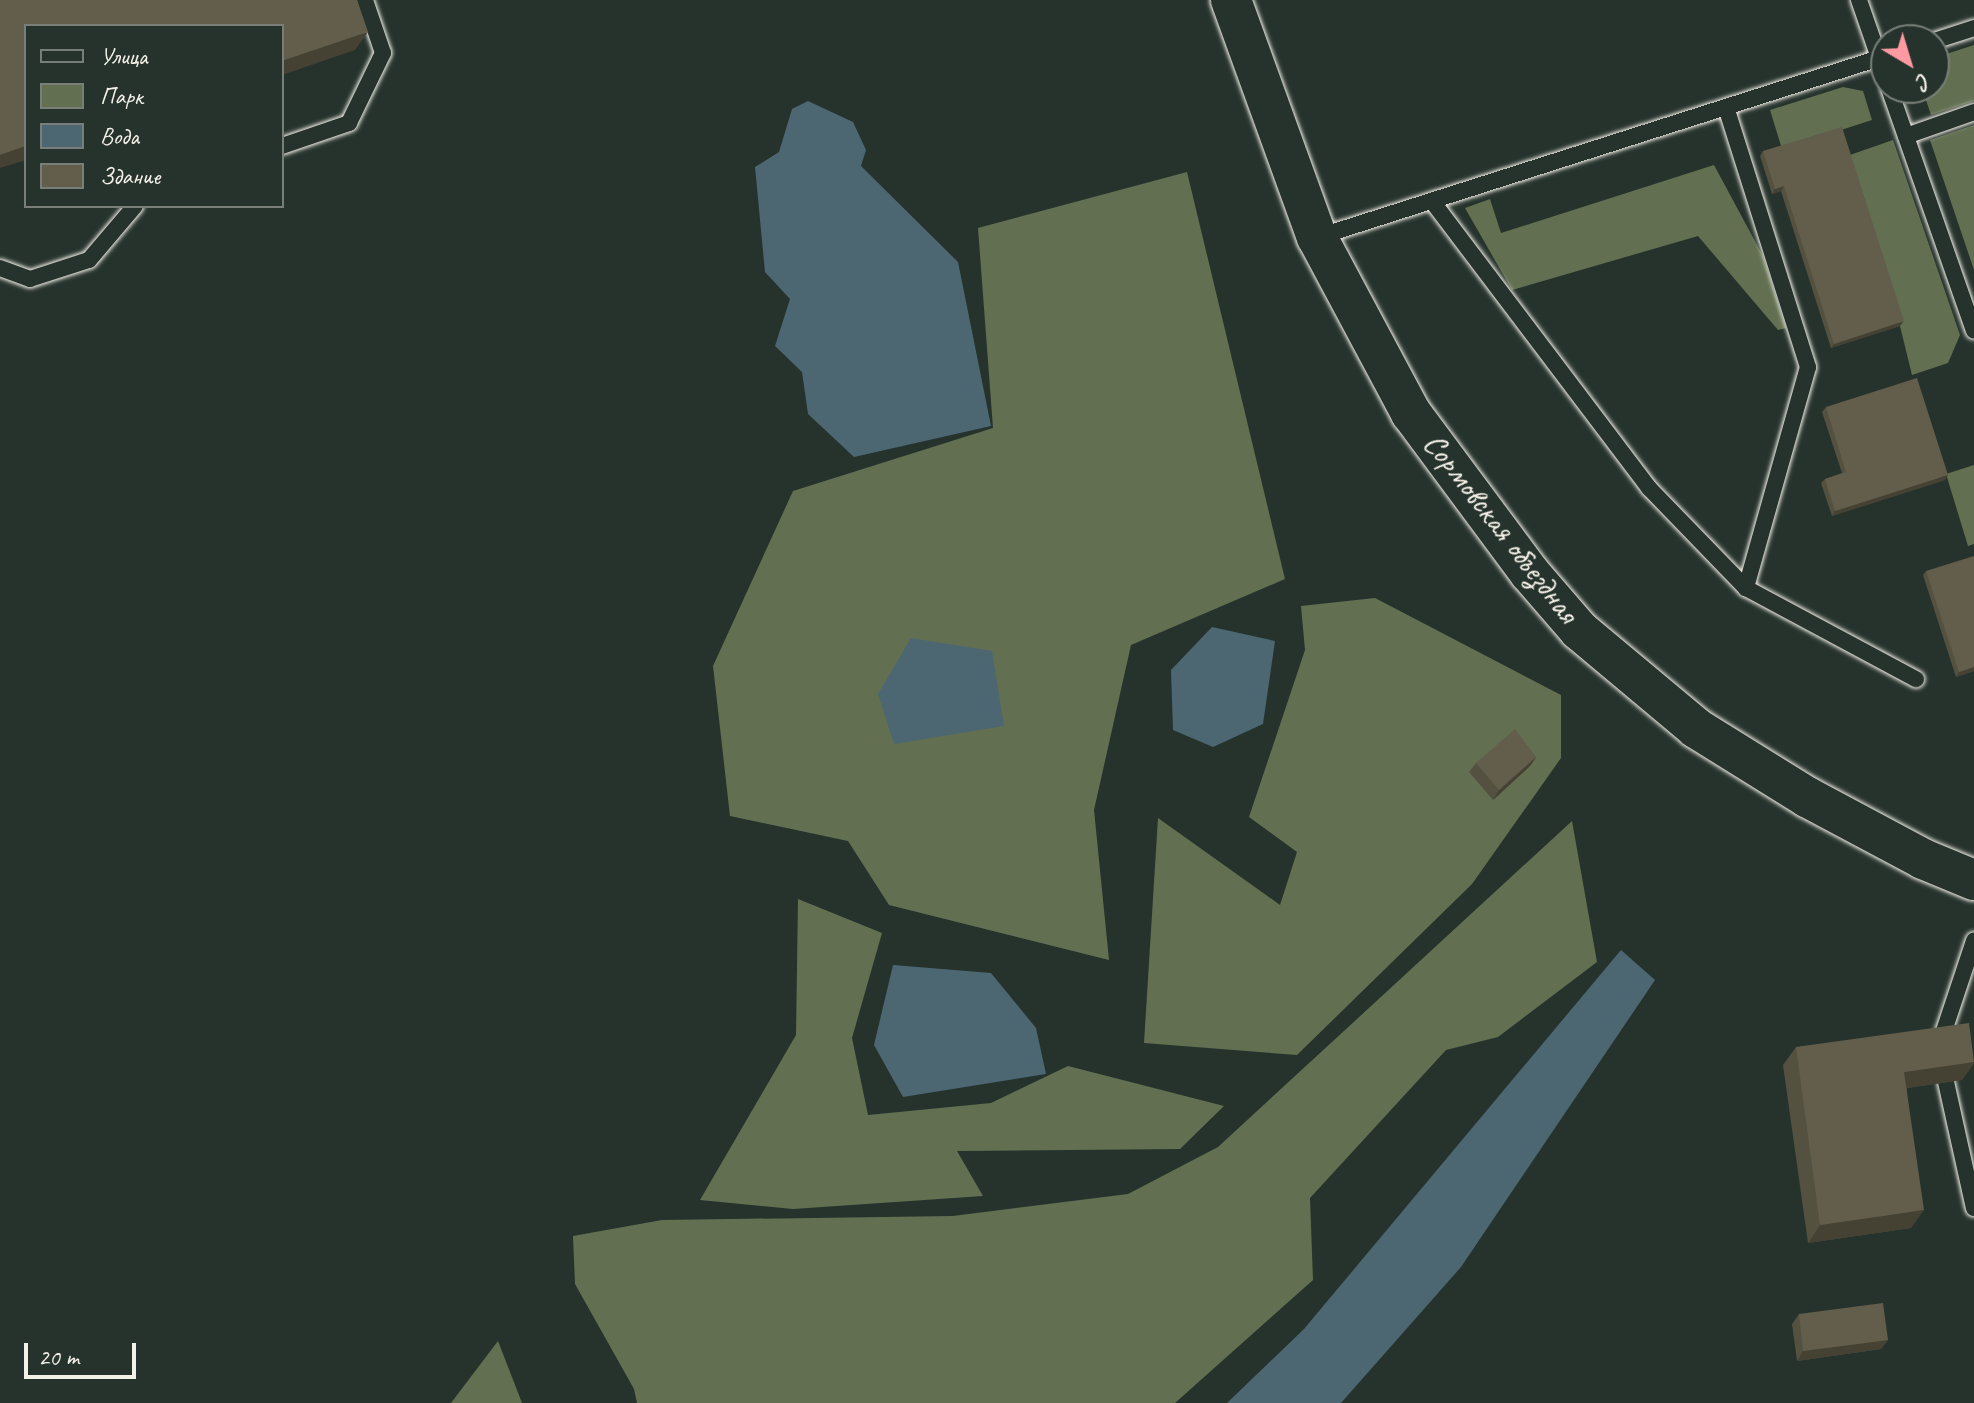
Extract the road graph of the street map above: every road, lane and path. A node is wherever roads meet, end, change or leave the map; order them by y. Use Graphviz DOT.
graph roads {
  1 [pos="365,0"];
  2 [pos="1231,0"];
  3 [pos="1859,0"];
  4 [pos="1870,27"];
  5 [pos="1974,28"];
  6 [pos="1950,36"];
  7 [pos="1870,61"];
  8 [pos="1895,104"];
  9 [pos="1726,107"];
  10 [pos="1974,112"];
  11 [pos="1906,136"];
  12 [pos="284,145"];
  13 [pos="1432,201"];
  14 [pos="133,208"];
  15 [pos="1317,237"];
  16 [pos="0,268"];
  17 [pos="1974,331"];
  18 [pos="1746,588"];
  19 [pos="1916,679"];
  20 [pos="1974,880"];
  21 [pos="1974,941"];
  22 [pos="1940,1043"];
  23 [pos="1946,1082"];
  24 [pos="1974,1208"];
  1 -- 12 [label="lane"];
  2 -- 15 [label="street, Сормовская объездная"];
  3 -- 4 [label="lane"];
  5 -- 6 [label="lane"];
  7 -- 9 [label="lane"];
  8 -- 11 [label="lane"];
  9 -- 13 [label="lane"];
  9 -- 18 [label="lane"];
  10 -- 11 [label="lane"];
  11 -- 17 [label="lane"];
  13 -- 15 [label="lane"];
  13 -- 18 [label="lane"];
  14 -- 16 [label="lane"];
  15 -- 20 [label="street, Сормовская объездная"];
  18 -- 19 [label="lane"];
  21 -- 22 [label="lane"];
  23 -- 24 [label="lane"];
}
